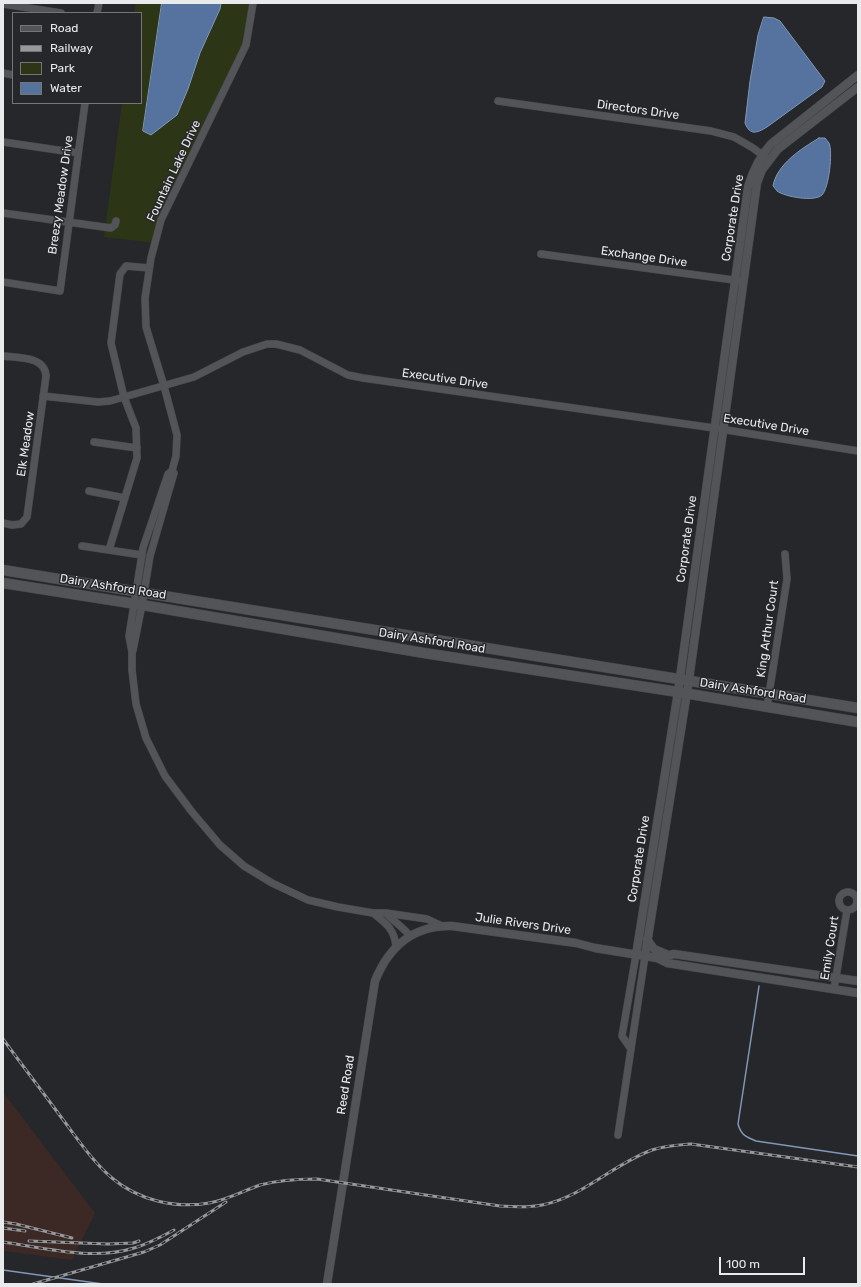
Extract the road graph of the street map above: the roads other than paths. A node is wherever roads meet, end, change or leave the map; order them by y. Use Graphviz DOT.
graph roads {
  1 [pos="253,3"];
  2 [pos="3,4"];
  3 [pos="55,12"];
  4 [pos="858,75"];
  5 [pos="858,86"];
  6 [pos="498,101"];
  7 [pos="85,104"];
  8 [pos="3,142"];
  9 [pos="78,153"];
  10 [pos="761,154"];
  11 [pos="769,160"];
  12 [pos="3,212"];
  13 [pos="116,221"];
  14 [pos="68,222"];
  15 [pos="541,254"];
  16 [pos="149,268"];
  17 [pos="735,280"];
  18 [pos="3,282"];
  19 [pos="745,282"];
  20 [pos="3,356"];
  21 [pos="164,386"];
  22 [pos="43,396"];
  23 [pos="124,397"];
  24 [pos="714,428"];
  25 [pos="724,429"];
  26 [pos="94,442"];
  27 [pos="137,448"];
  28 [pos="858,451"];
  29 [pos="172,471"];
  30 [pos="89,491"];
  31 [pos="125,498"];
  32 [pos="152,518"];
  33 [pos="160,520"];
  34 [pos="3,523"];
  35 [pos="82,546"];
  36 [pos="109,550"];
  37 [pos="785,554"];
  38 [pos="142,556"];
  39 [pos="3,570"];
  40 [pos="56,578"];
  41 [pos="3,583"];
  42 [pos="54,591"];
  43 [pos="140,592"];
  44 [pos="138,604"];
  45 [pos="252,610"];
  46 [pos="688,620"];
  47 [pos="697,621"];
  48 [pos="249,623"];
  49 [pos="364,628"];
  50 [pos="427,638"];
  51 [pos="362,643"];
  52 [pos="424,653"];
  53 [pos="685,679"];
  54 [pos="683,693"];
  55 [pos="770,693"];
  56 [pos="767,707"];
  57 [pos="858,708"];
  58 [pos="858,722"];
  59 [pos="657,820"];
  60 [pos="667,822"];
  61 [pos="847,910"];
  62 [pos="386,912"];
  63 [pos="373,913"];
  64 [pos="442,926"];
  65 [pos="410,936"];
  66 [pos="647,939"];
  67 [pos="396,947"];
  68 [pos="668,954"];
  69 [pos="636,955"];
  70 [pos="645,956"];
  71 [pos="657,958"];
  72 [pos="785,970"];
  73 [pos="836,977"];
  74 [pos="781,980"];
  75 [pos="858,981"];
  76 [pos="631,982"];
  77 [pos="641,983"];
  78 [pos="834,989"];
  79 [pos="858,993"];
  80 [pos="631,1049"];
  81 [pos="618,1135"];
  82 [pos="327,1284"];
  1 -- 16 [label="street, Fountain Lake Drive"];
  2 -- 3 [label="street"];
  4 -- 10 [label="street, Corporate Drive"];
  5 -- 11 [label="street, Corporate Drive"];
  6 -- 10 [label="street, Directors Drive"];
  7 -- 9 [label="street, Breezy Meadow Drive"];
  8 -- 9 [label="street"];
  9 -- 14 [label="street, Breezy Meadow Drive"];
  10 -- 11 [label="street, Directors Drive"];
  10 -- 17 [label="street, Corporate Drive"];
  11 -- 19 [label="street, Corporate Drive"];
  12 -- 14 [label="street"];
  13 -- 14 [label="street"];
  14 -- 18 [label="street, Breezy Meadow Drive"];
  15 -- 17 [label="street, Exchange Drive"];
  16 -- 21 [label="street, Fountain Lake Drive"];
  16 -- 23 [label="street"];
  17 -- 19 [label="street, Exchange Drive"];
  17 -- 24 [label="street, Corporate Drive"];
  19 -- 25 [label="street, Corporate Drive"];
  20 -- 22 [label="street, Elk Meadow"];
  21 -- 23 [label="street, Executive Drive"];
  21 -- 24 [label="street, Executive Drive"];
  21 -- 29 [label="street, Fountain Lake Drive"];
  22 -- 23 [label="street, Executive Drive"];
  22 -- 34 [label="street, Elk Meadow"];
  23 -- 27 [label="street"];
  24 -- 25 [label="street, Executive Drive"];
  24 -- 46 [label="street, Corporate Drive"];
  25 -- 28 [label="street, Executive Drive"];
  25 -- 47 [label="street, Corporate Drive"];
  26 -- 27 [label="street"];
  27 -- 31 [label="street"];
  29 -- 32 [label="street, Fountain Lake Drive"];
  29 -- 33 [label="street, Fountain Lake Drive"];
  30 -- 31 [label="street"];
  31 -- 36 [label="street"];
  32 -- 33 [label="street"];
  32 -- 38 [label="street, Fountain Lake Drive"];
  33 -- 43 [label="street, Fountain Lake Drive"];
  35 -- 36 [label="street"];
  36 -- 38 [label="street"];
  37 -- 55 [label="street, King Arthur Court"];
  38 -- 43 [label="street, Fountain Lake Drive"];
  39 -- 40 [label="main road, Dairy Ashford Road"];
  40 -- 42 [label="main road"];
  40 -- 43 [label="main road, Dairy Ashford Road"];
  41 -- 42 [label="main road, Dairy Ashford Road"];
  42 -- 44 [label="main road, Dairy Ashford Road"];
  43 -- 44 [label="street, Julie Rivers Drive"];
  43 -- 45 [label="main road, Dairy Ashford Road"];
  44 -- 48 [label="main road, Dairy Ashford Road"];
  44 -- 63 [label="street, Julie Rivers Drive"];
  45 -- 48 [label="main road"];
  45 -- 49 [label="main road, Dairy Ashford Road"];
  46 -- 47 [label="street"];
  46 -- 53 [label="street, Corporate Drive"];
  47 -- 53 [label="street, Corporate Drive"];
  48 -- 51 [label="main road, Dairy Ashford Road"];
  49 -- 50 [label="main road, Dairy Ashford Road"];
  49 -- 51 [label="main road"];
  50 -- 52 [label="main road"];
  50 -- 53 [label="main road, Dairy Ashford Road"];
  51 -- 52 [label="main road, Dairy Ashford Road"];
  52 -- 54 [label="main road, Dairy Ashford Road"];
  53 -- 54 [label="street, Corporate Drive"];
  53 -- 55 [label="main road, Dairy Ashford Road"];
  54 -- 56 [label="main road, Dairy Ashford Road"];
  54 -- 59 [label="street, Corporate Drive"];
  54 -- 60 [label="street, Corporate Drive"];
  55 -- 56 [label="street, King Arthur Court"];
  55 -- 57 [label="main road, Dairy Ashford Road"];
  56 -- 58 [label="main road, Dairy Ashford Road"];
  59 -- 60 [label="street"];
  59 -- 69 [label="street, Corporate Drive"];
  60 -- 66 [label="street, Corporate Drive"];
  61 -- 73 [label="street, Emily Court"];
  62 -- 63 [label="street, Julie Rivers Drive"];
  62 -- 64 [label="street, Julie Rivers Drive"];
  62 -- 65 [label="street"];
  63 -- 67 [label="street, Julie Rivers Drive"];
  64 -- 65 [label="street, Reed Road"];
  64 -- 69 [label="street, Julie Rivers Drive"];
  65 -- 67 [label="street, Reed Road"];
  66 -- 68 [label="street"];
  66 -- 70 [label="street, Corporate Drive"];
  67 -- 82 [label="street, Reed Road"];
  68 -- 71 [label="street, Julie Rivers Drive"];
  68 -- 72 [label="street, Julie Rivers Drive"];
  69 -- 70 [label="street, Julie Rivers Drive"];
  69 -- 76 [label="street, Corporate Drive"];
  70 -- 71 [label="street, Julie Rivers Drive"];
  70 -- 77 [label="street, Corporate Drive"];
  71 -- 74 [label="street, Julie Rivers Drive"];
  72 -- 73 [label="street, Julie Rivers Drive"];
  72 -- 74 [label="street"];
  73 -- 75 [label="street, Julie Rivers Drive"];
  73 -- 78 [label="street, Emily Court"];
  74 -- 78 [label="street, Julie Rivers Drive"];
  76 -- 77 [label="street"];
  76 -- 80 [label="street, Corporate Drive"];
  77 -- 80 [label="street, Corporate Drive"];
  78 -- 79 [label="street, Julie Rivers Drive"];
  80 -- 81 [label="street, Corporate Drive"];
}
